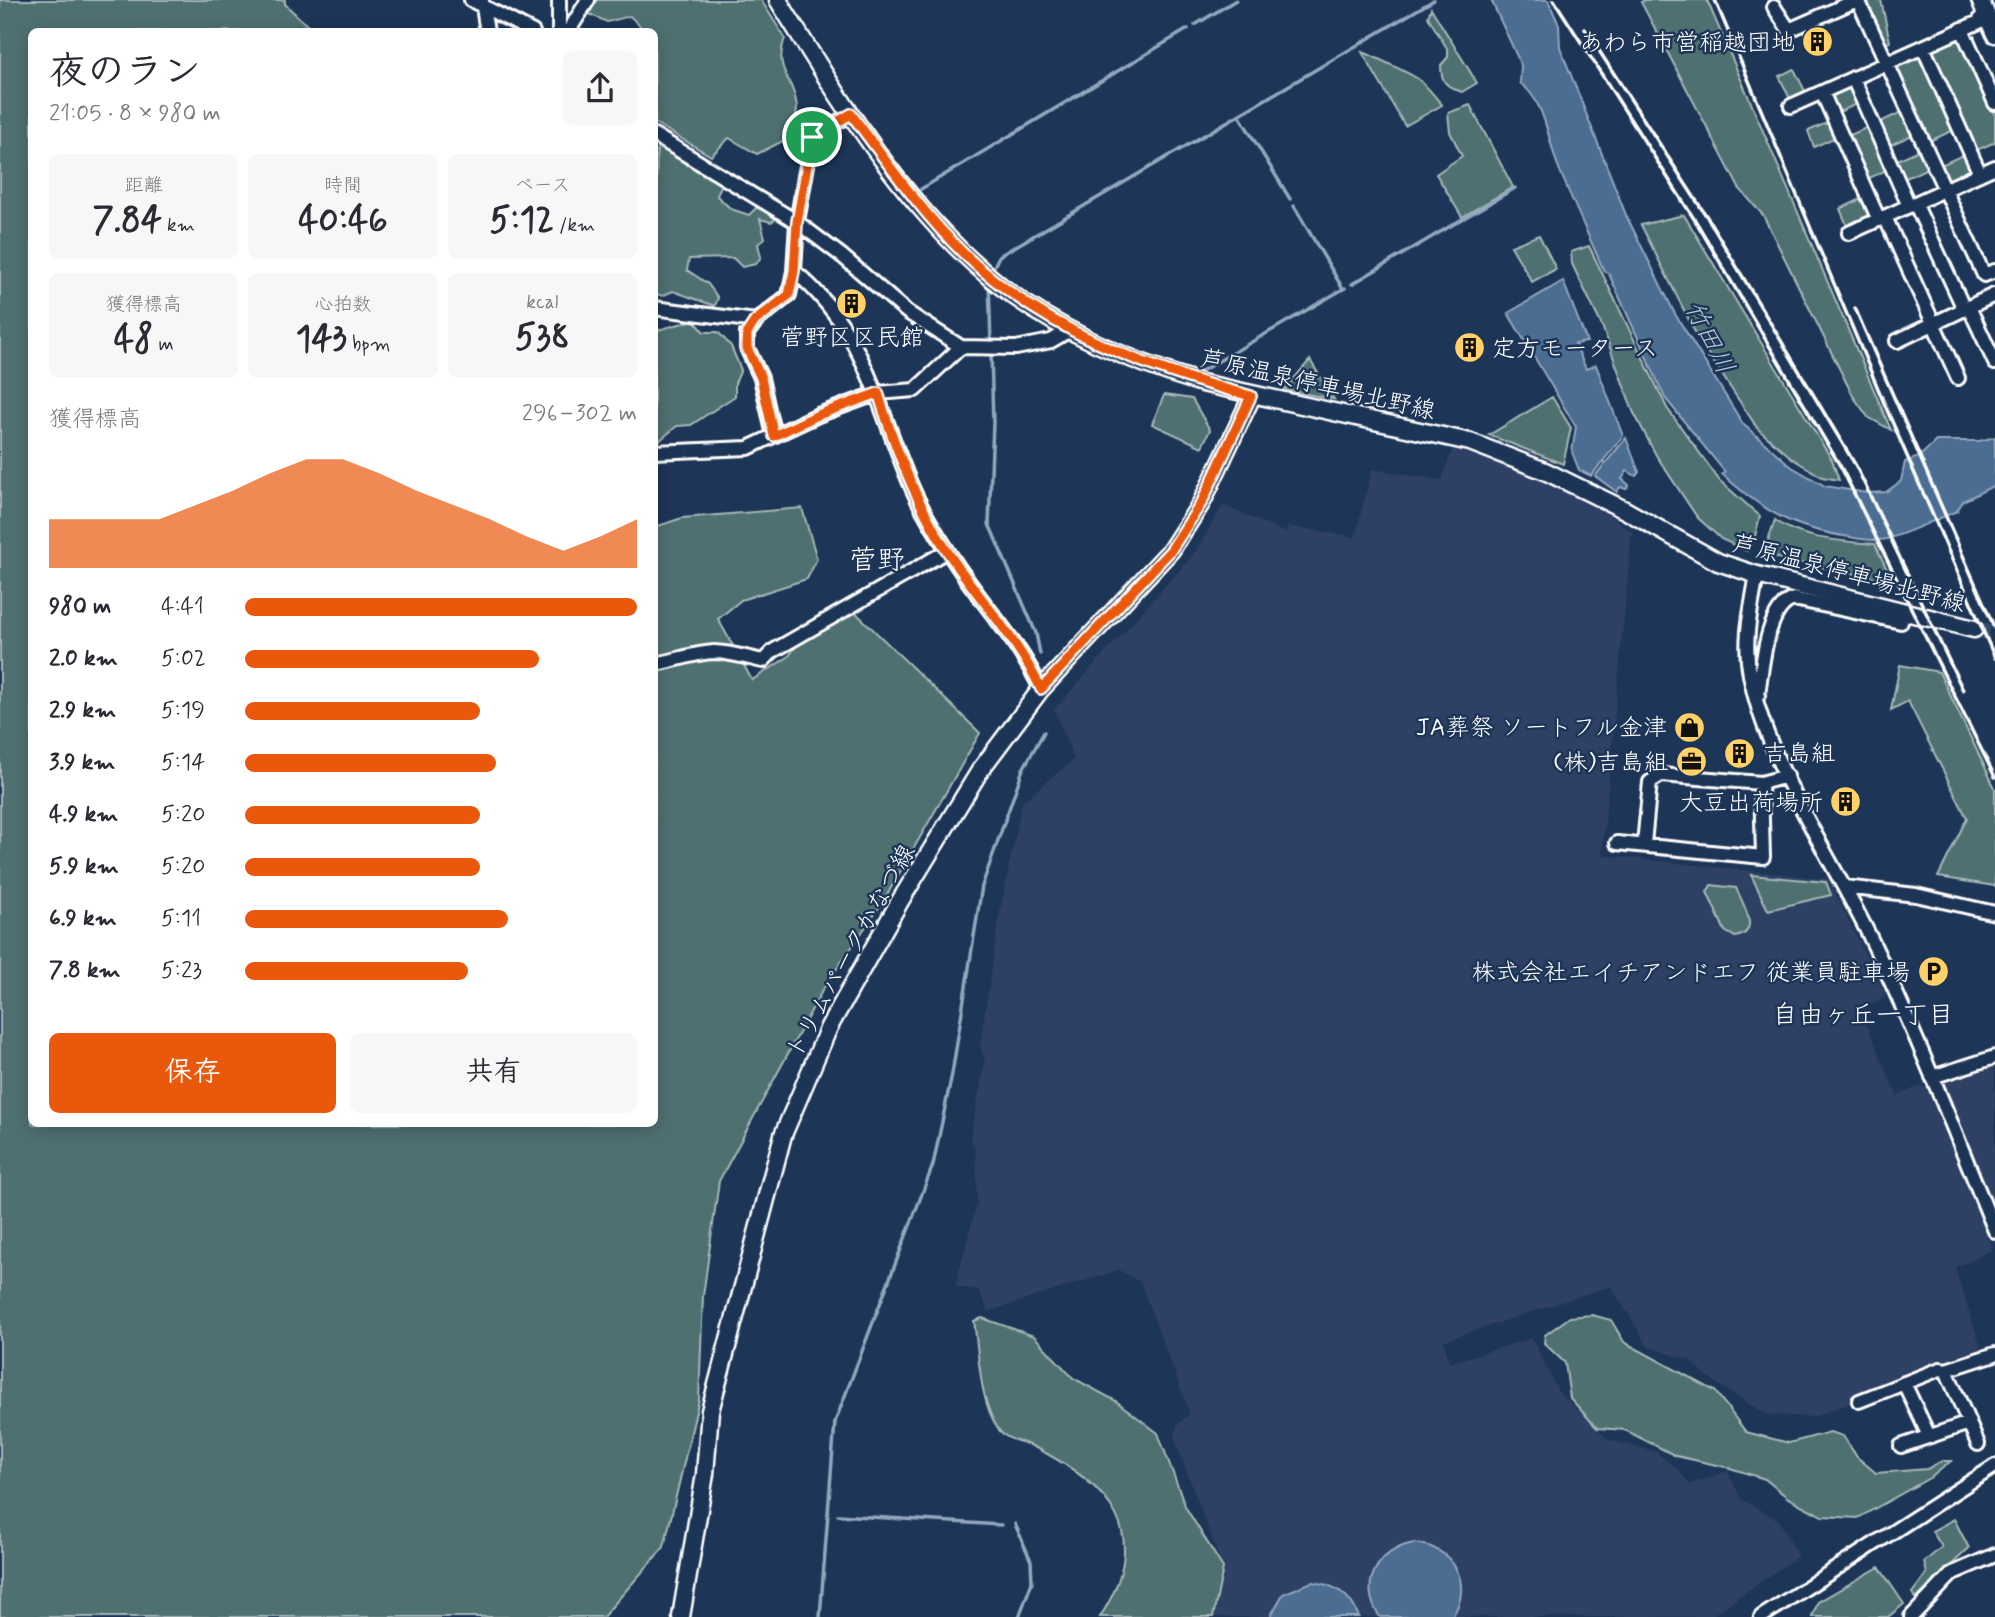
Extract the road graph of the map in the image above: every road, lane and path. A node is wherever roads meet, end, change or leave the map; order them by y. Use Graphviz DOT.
graph roads {
  1 [pos="471,0"];
  2 [pos="559,0"];
  3 [pos="588,0"];
  4 [pos="778,0"];
  5 [pos="1858,0"];
  6 [pos="483,3"];
  7 [pos="1774,7"];
  8 [pos="1986,7"];
  9 [pos="486,28"];
  10 [pos="526,28"];
  11 [pos="559,28"];
  12 [pos="570,28"];
  13 [pos="1962,29"];
  14 [pos="1995,34"];
  15 [pos="1923,47"];
  16 [pos="1888,63"];
  17 [pos="1853,78"];
  18 [pos="1822,92"];
  19 [pos="1995,103"];
  20 [pos="1791,106"];
  21 [pos="851,114"];
  22 [pos="658,137"];
  23 [pos="1995,167"];
  24 [pos="1980,174"];
  25 [pos="1945,189"];
  26 [pos="1912,205"];
  27 [pos="1882,219"];
  28 [pos="797,222"];
  29 [pos="1849,233"];
  30 [pos="794,271"];
  31 [pos="1990,273"];
  32 [pos="1994,297"];
  33 [pos="1966,308"];
  34 [pos="658,309"];
  35 [pos="755,321"];
  36 [pos="1933,323"];
  37 [pos="1070,330"];
  38 [pos="1989,335"];
  39 [pos="1897,341"];
  40 [pos="961,347"];
  41 [pos="1995,363"];
  42 [pos="1958,378"];
  43 [pos="878,393"];
  44 [pos="1251,396"];
  45 [pos="774,436"];
  46 [pos="658,452"];
  47 [pos="947,551"];
  48 [pos="1757,575"];
  49 [pos="1901,622"];
  50 [pos="1974,629"];
  51 [pos="658,664"];
  52 [pos="1041,689"];
  53 [pos="1757,702"];
  54 [pos="1787,776"];
  55 [pos="1761,783"];
  56 [pos="1617,843"];
  57 [pos="1644,844"];
  58 [pos="1844,887"];
  59 [pos="1995,913"];
  60 [pos="1995,1057"];
  61 [pos="1932,1077"];
  62 [pos="1995,1231"];
  63 [pos="1995,1354"];
  64 [pos="1946,1370"];
  65 [pos="1904,1383"];
  66 [pos="1859,1401"];
  67 [pos="1969,1423"];
  68 [pos="1929,1436"];
  69 [pos="1978,1444"];
  70 [pos="1901,1446"];
  71 [pos="1995,1466"];
  72 [pos="1995,1555"];
  73 [pos="681,1617"];
  74 [pos="1761,1617"];
  75 [pos="1911,1617"];
  1 -- 6 [label="street"];
  2 -- 11 [label="street"];
  3 -- 12 [label="street"];
  4 -- 21 [label="main road, 芦原温泉停車場北野線"];
  5 -- 7 [label="street"];
  5 -- 16 [label="street"];
  6 -- 9 [label="street"];
  6 -- 10 [label="street"];
  8 -- 13 [label="street"];
  8 -- 14 [label="main road"];
  13 -- 15 [label="street"];
  13 -- 19 [label="street"];
  15 -- 16 [label="street"];
  15 -- 24 [label="street"];
  16 -- 17 [label="street"];
  16 -- 25 [label="street"];
  17 -- 18 [label="street"];
  17 -- 26 [label="street"];
  18 -- 20 [label="street"];
  18 -- 27 [label="street"];
  21 -- 28 [label="street"];
  21 -- 37 [label="main road, 芦原温泉停車場北野線"];
  22 -- 28 [label="street"];
  23 -- 24 [label="street"];
  24 -- 25 [label="street"];
  25 -- 26 [label="street"];
  25 -- 31 [label="street"];
  26 -- 27 [label="street"];
  26 -- 33 [label="street"];
  27 -- 29 [label="street"];
  27 -- 36 [label="street"];
  28 -- 30 [label="street"];
  28 -- 40 [label="street"];
  30 -- 35 [label="street"];
  30 -- 43 [label="street"];
  31 -- 32 [label="street"];
  32 -- 33 [label="street"];
  33 -- 36 [label="street"];
  33 -- 38 [label="street"];
  34 -- 35 [label="street"];
  35 -- 45 [label="street"];
  36 -- 39 [label="street"];
  36 -- 42 [label="street"];
  37 -- 40 [label="street"];
  37 -- 44 [label="main road, 芦原温泉停車場北野線"];
  38 -- 41 [label="street"];
  40 -- 43 [label="street"];
  43 -- 45 [label="street"];
  43 -- 47 [label="street"];
  44 -- 48 [label="main road, 芦原温泉停車場北野線"];
  44 -- 52 [label="main road, トリムパークかなづ線"];
  45 -- 46 [label="street"];
  47 -- 51 [label="street"];
  47 -- 52 [label="street"];
  48 -- 50 [label="main road, 芦原温泉停車場北野線"];
  48 -- 53 [label="street"];
  49 -- 53 [label="street"];
  52 -- 73 [label="main road, トリムパークかなづ線"];
  53 -- 54 [label="street"];
  54 -- 55 [label="street"];
  54 -- 58 [label="street"];
  55 -- 57 [label="street"];
  55 -- 57 [label="street"];
  56 -- 57 [label="street"];
  58 -- 59 [label="street"];
  58 -- 61 [label="street"];
  60 -- 61 [label="street"];
  61 -- 62 [label="street"];
  63 -- 64 [label="street"];
  64 -- 65 [label="street"];
  64 -- 67 [label="street"];
  65 -- 66 [label="street"];
  65 -- 68 [label="street"];
  67 -- 68 [label="street"];
  67 -- 69 [label="street"];
  68 -- 70 [label="street"];
  71 -- 74 [label="street"];
  72 -- 75 [label="street"];
}
